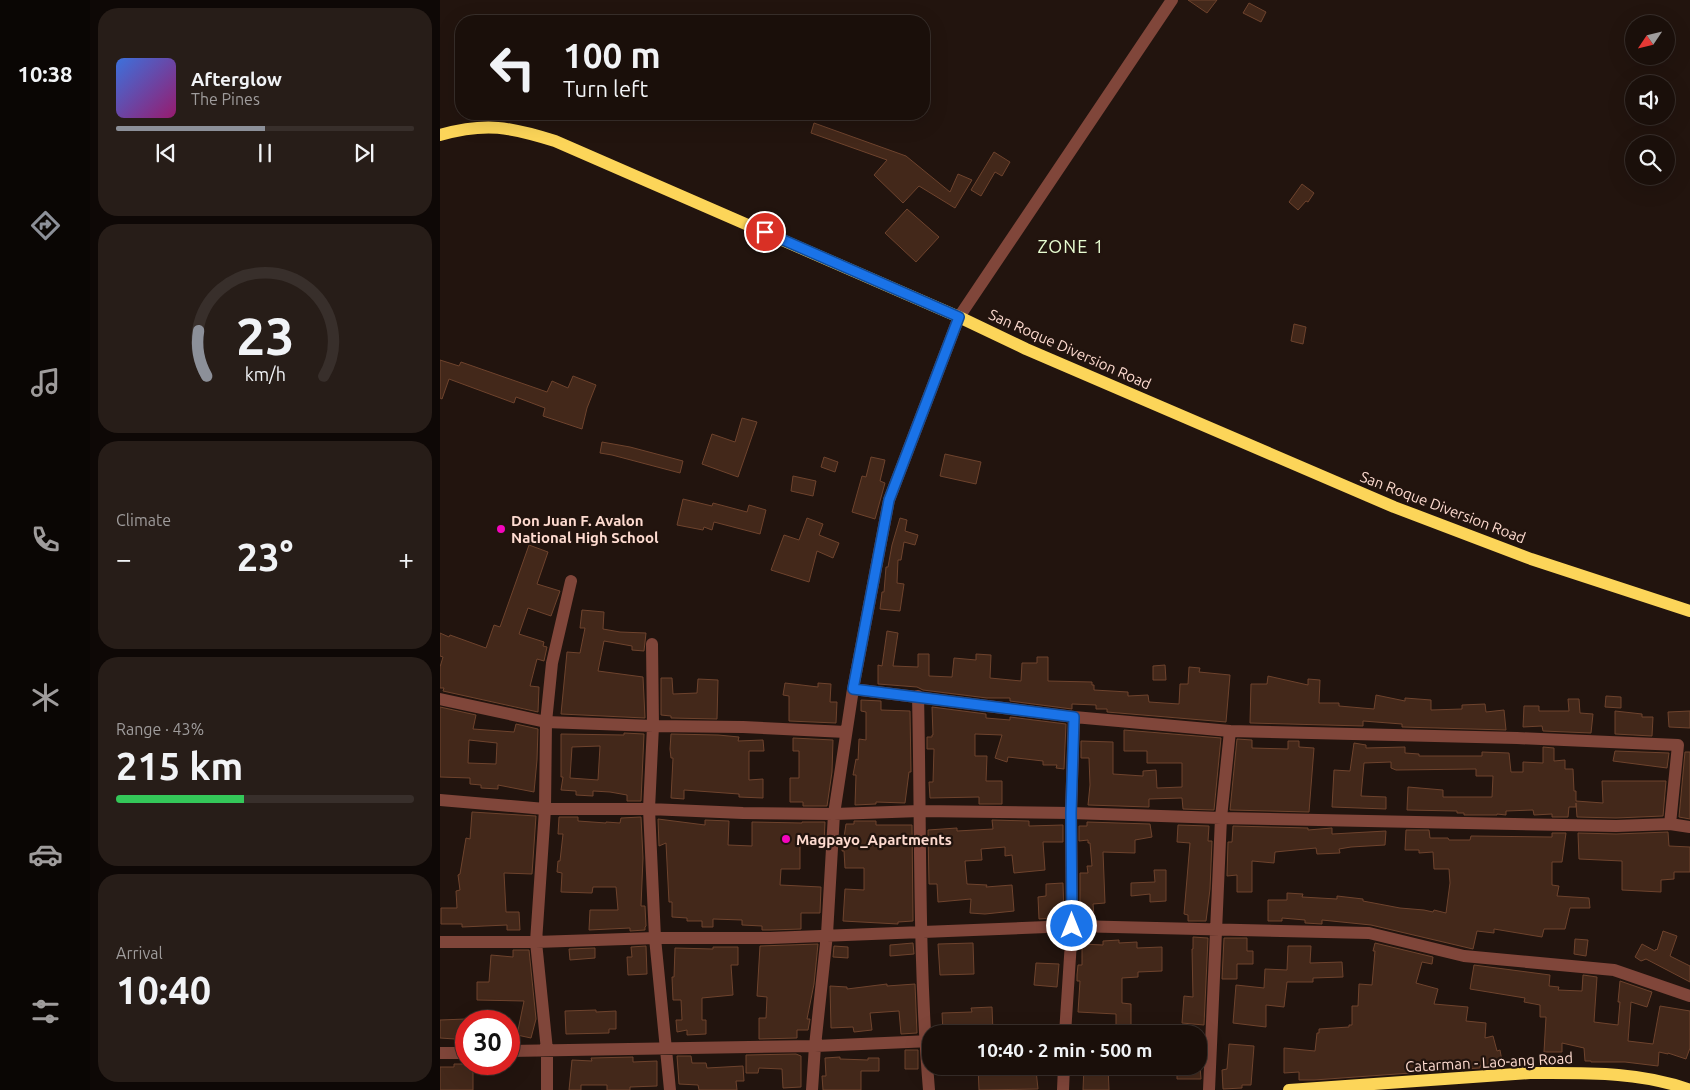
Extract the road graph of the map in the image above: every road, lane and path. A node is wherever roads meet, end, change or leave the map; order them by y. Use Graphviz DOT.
graph roads {
  1 [pos="1172,0"];
  2 [pos="440,135"];
  3 [pos="959,317"];
  4 [pos="571,581"];
  5 [pos="1690,611"];
  6 [pos="652,644"];
  7 [pos="853,689"];
  8 [pos="918,696"];
  9 [pos="440,699"];
  10 [pos="1074,717"];
  11 [pos="546,722"];
  12 [pos="653,726"];
  13 [pos="1230,731"];
  14 [pos="846,732"];
  15 [pos="1684,746"];
  16 [pos="440,800"];
  17 [pos="545,809"];
  18 [pos="649,809"];
  19 [pos="920,811"];
  20 [pos="1071,813"];
  21 [pos="834,814"];
  22 [pos="1221,818"];
  23 [pos="1670,824"];
  24 [pos="1690,827"];
  25 [pos="1072,926"];
  26 [pos="1217,929"];
  27 [pos="921,931"];
  28 [pos="827,934"];
  29 [pos="655,938"];
  30 [pos="440,942"];
  31 [pos="536,942"];
  32 [pos="1690,996"];
  33 [pos="927,1025"];
  34 [pos="1066,1025"];
  35 [pos="1205,1025"];
  36 [pos="922,1041"];
  37 [pos="815,1046"];
  38 [pos="665,1049"];
  39 [pos="548,1050"];
  40 [pos="520,1051"];
  41 [pos="440,1053"];
  42 [pos="455,1053"];
  43 [pos="1207,1069"];
  44 [pos="929,1075"];
  45 [pos="1064,1075"];
  46 [pos="547,1090"];
  47 [pos="670,1090"];
  48 [pos="812,1090"];
  49 [pos="930,1090"];
  50 [pos="1063,1090"];
  51 [pos="1209,1090"];
  52 [pos="1289,1090"];
  53 [pos="1690,1090"];
  1 -- 3 [label="street"];
  2 -- 3 [label="main road, San Roque Diversion Road"];
  3 -- 5 [label="main road, San Roque Diversion Road"];
  3 -- 7 [label="street"];
  4 -- 11 [label="street"];
  6 -- 12 [label="street"];
  7 -- 8 [label="street"];
  7 -- 14 [label="street"];
  8 -- 10 [label="street"];
  8 -- 19 [label="street"];
  9 -- 11 [label="street"];
  10 -- 13 [label="street"];
  10 -- 20 [label="street"];
  11 -- 12 [label="street"];
  11 -- 17 [label="street"];
  12 -- 14 [label="street"];
  12 -- 18 [label="street"];
  13 -- 15 [label="street"];
  13 -- 22 [label="street"];
  14 -- 21 [label="street"];
  15 -- 23 [label="street"];
  16 -- 17 [label="street"];
  17 -- 18 [label="street"];
  17 -- 31 [label="street"];
  18 -- 21 [label="street"];
  18 -- 29 [label="street"];
  19 -- 20 [label="street"];
  19 -- 21 [label="street"];
  19 -- 27 [label="street"];
  20 -- 22 [label="street"];
  20 -- 25 [label="street"];
  21 -- 28 [label="street"];
  22 -- 23 [label="street"];
  22 -- 26 [label="street"];
  23 -- 24 [label="street"];
  25 -- 26 [label="street"];
  25 -- 27 [label="street"];
  25 -- 34 [label="street"];
  26 -- 32 [label="street"];
  26 -- 35 [label="street"];
  27 -- 28 [label="street"];
  27 -- 33 [label="street"];
  28 -- 29 [label="street"];
  28 -- 37 [label="street"];
  29 -- 31 [label="street"];
  29 -- 38 [label="street"];
  30 -- 31 [label="street"];
  31 -- 39 [label="street"];
  36 -- 37 [label="street"];
  37 -- 38 [label="street"];
  37 -- 48 [label="street"];
  38 -- 39 [label="street"];
  38 -- 47 [label="street"];
  39 -- 40 [label="street"];
  39 -- 46 [label="street"];
  41 -- 42 [label="street"];
  43 -- 51 [label="street"];
  44 -- 49 [label="street"];
  45 -- 50 [label="street"];
  52 -- 53 [label="main road, Catarman - Lao-ang Road"];
}
